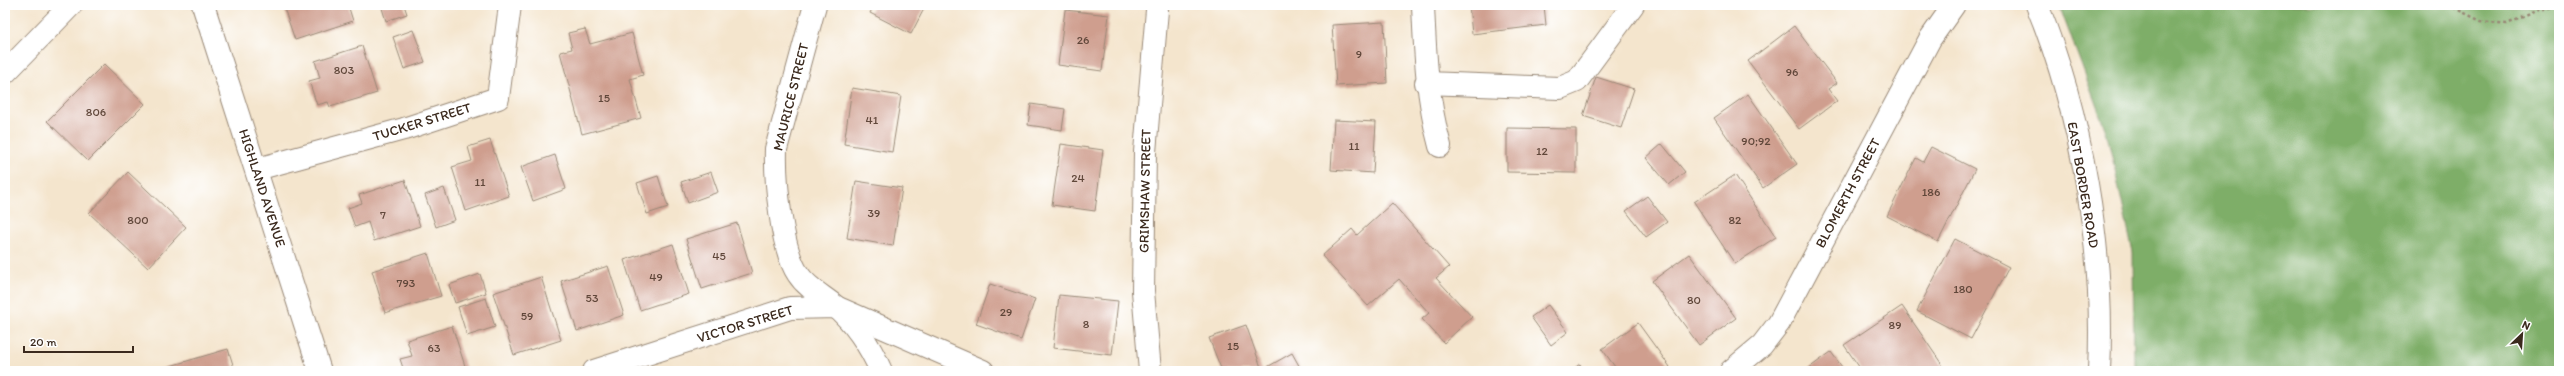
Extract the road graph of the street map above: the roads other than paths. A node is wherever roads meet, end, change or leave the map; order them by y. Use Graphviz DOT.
graph roads {
  1 [pos="71,5"];
  2 [pos="203,5"];
  3 [pos="510,5"];
  4 [pos="815,5"];
  5 [pos="1423,5"];
  6 [pos="1633,5"];
  7 [pos="1954,5"];
  8 [pos="2037,5"];
  9 [pos="1157,10"];
  10 [pos="5,74"];
  11 [pos="1426,83"];
  12 [pos="1440,146"];
  13 [pos="256,169"];
  14 [pos="836,307"];
  15 [pos="320,371"];
  16 [pos="594,371"];
  17 [pos="880,371"];
  18 [pos="983,371"];
  19 [pos="1150,371"];
  20 [pos="1731,371"];
  21 [pos="2099,371"];
  1 -- 10 [label="street"];
  2 -- 13 [label="street, HIGHLAND AVENUE"];
  3 -- 13 [label="street, TUCKER STREET"];
  4 -- 14 [label="street, MAURICE STREET"];
  5 -- 11 [label="street"];
  6 -- 11 [label="street"];
  7 -- 20 [label="street, BLOMERTH STREET"];
  8 -- 21 [label="street, EAST BORDER ROAD"];
  9 -- 19 [label="street, GRIMSHAW STREET"];
  11 -- 12 [label="street"];
  13 -- 15 [label="street, HIGHLAND AVENUE"];
  14 -- 16 [label="street, VICTOR STREET"];
  14 -- 17 [label="street, MAURICE STREET"];
  14 -- 18 [label="street, VICTOR STREET"];
}
